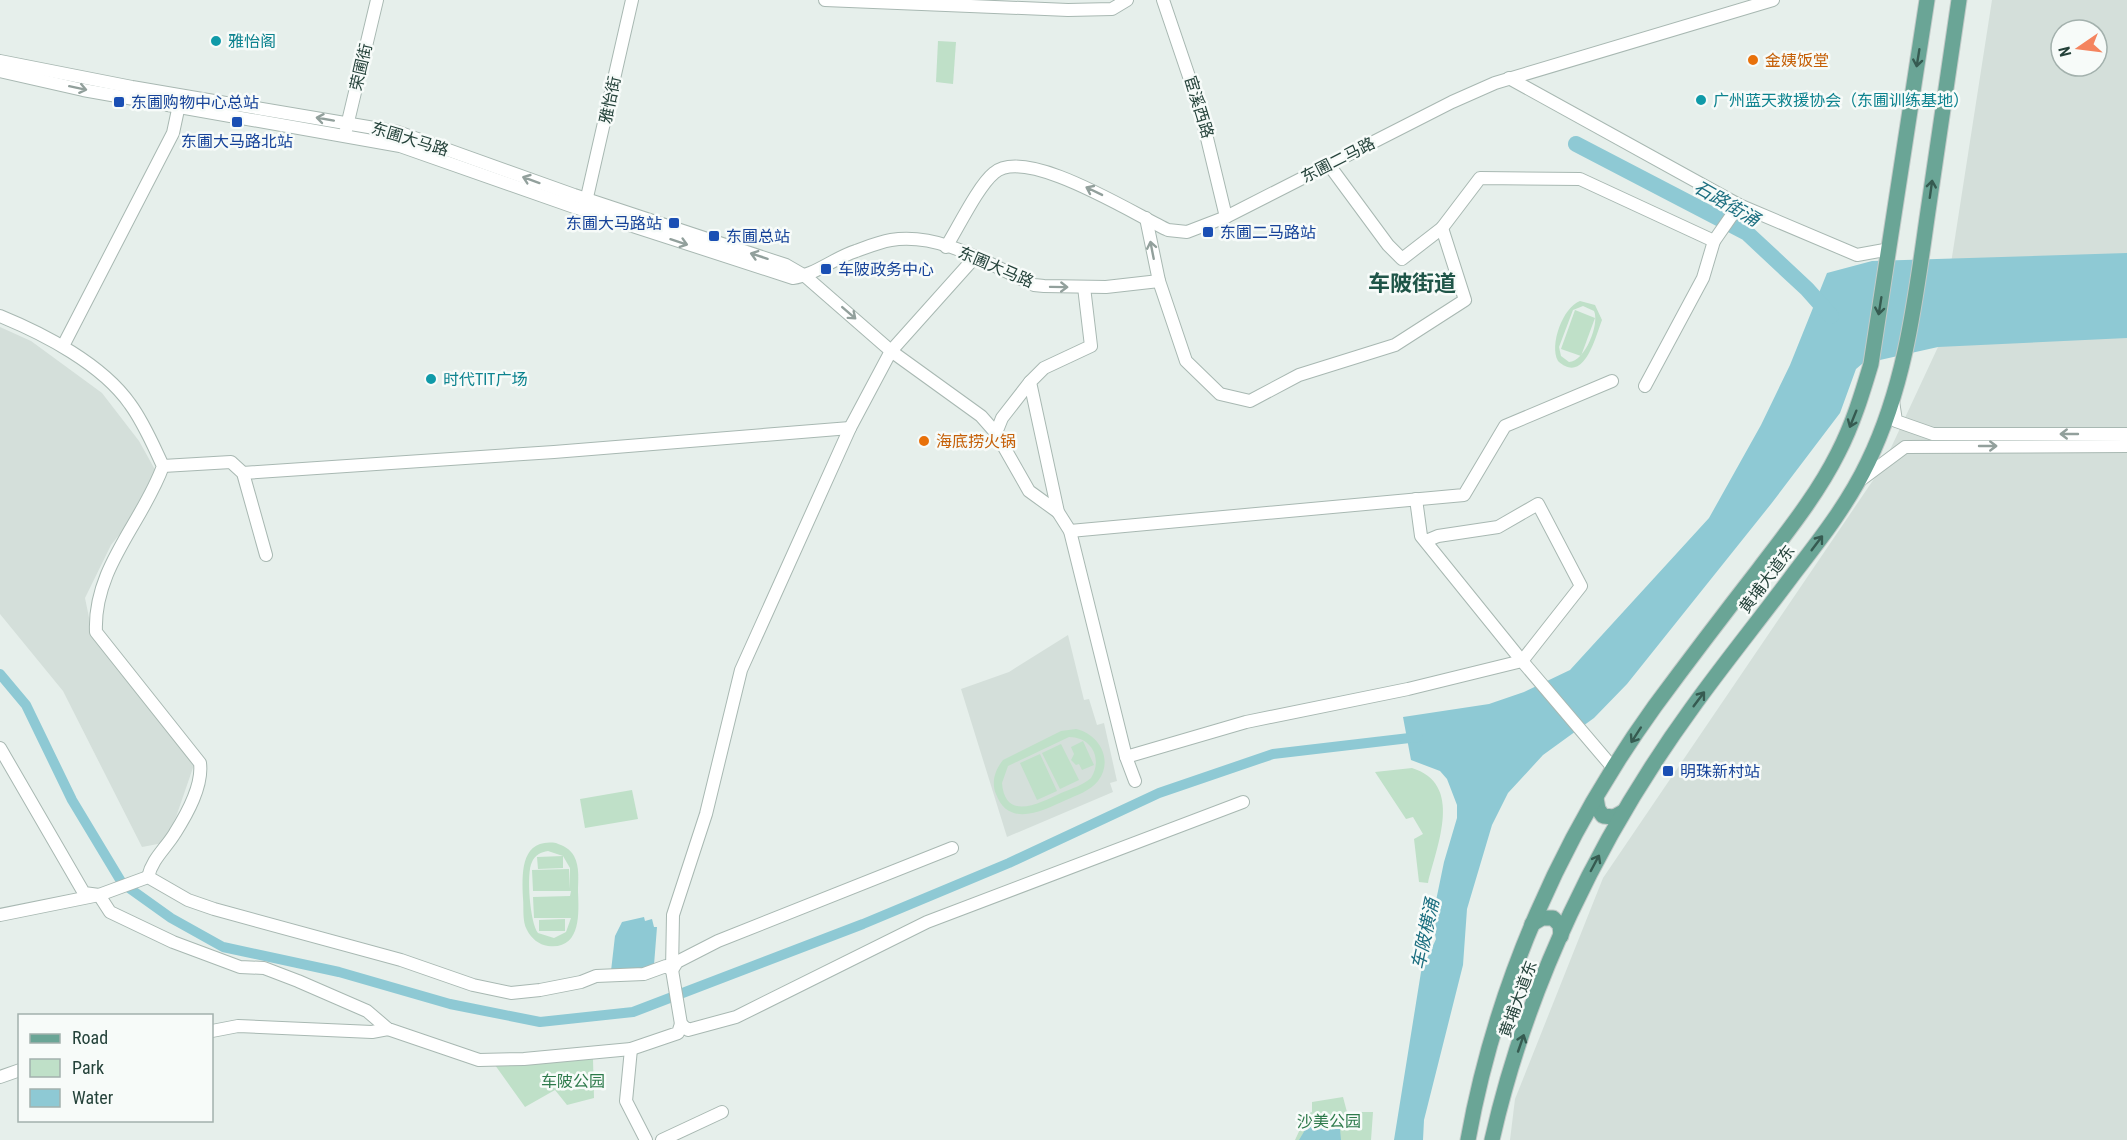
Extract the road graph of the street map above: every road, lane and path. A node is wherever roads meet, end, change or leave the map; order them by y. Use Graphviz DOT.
graph roads {
  1 [pos="377,0"];
  2 [pos="632,0"];
  3 [pos="825,0"];
  4 [pos="1127,0"];
  5 [pos="1163,0"];
  6 [pos="1773,0"];
  7 [pos="1927,0"];
  8 [pos="1959,0"];
  9 [pos="0,61"];
  10 [pos="0,71"];
  11 [pos="1509,78"];
  12 [pos="122,90"];
  13 [pos="179,105"];
  14 [pos="347,129"];
  15 [pos="1329,165"];
  16 [pos="585,205"];
  17 [pos="1739,205"];
  18 [pos="1226,217"];
  19 [pos="1146,218"];
  20 [pos="1442,228"];
  21 [pos="1714,241"];
  22 [pos="946,247"];
  23 [pos="1890,249"];
  24 [pos="976,256"];
  25 [pos="805,276"];
  26 [pos="1159,281"];
  27 [pos="1084,287"];
  28 [pos="0,316"];
  29 [pos="63,346"];
  30 [pos="891,351"];
  31 [pos="1612,381"];
  32 [pos="1030,382"];
  33 [pos="1645,386"];
  34 [pos="1893,401"];
  35 [pos="850,428"];
  36 [pos="996,433"];
  37 [pos="2127,434"];
  38 [pos="1956,440"];
  39 [pos="2127,446"];
  40 [pos="163,466"];
  41 [pos="243,473"];
  42 [pos="1857,482"];
  43 [pos="1416,499"];
  44 [pos="1058,512"];
  45 [pos="1070,531"];
  46 [pos="1426,542"];
  47 [pos="266,555"];
  48 [pos="1522,661"];
  49 [pos="0,748"];
  50 [pos="1126,757"];
  51 [pos="1614,769"];
  52 [pos="1135,781"];
  53 [pos="1596,798"];
  54 [pos="1243,802"];
  55 [pos="1623,812"];
  56 [pos="952,848"];
  57 [pos="148,877"];
  58 [pos="99,895"];
  59 [pos="0,915"];
  60 [pos="1533,924"];
  61 [pos="1561,936"];
  62 [pos="672,970"];
  63 [pos="681,1024"];
  64 [pos="388,1029"];
  65 [pos="213,1030"];
  66 [pos="631,1049"];
  67 [pos="18,1071"];
  68 [pos="0,1077"];
  69 [pos="1476,1096"];
  70 [pos="1502,1099"];
  71 [pos="722,1112"];
  72 [pos="646,1140"];
  73 [pos="662,1140"];
  74 [pos="1460,1140"];
  75 [pos="1468,1140"];
  76 [pos="1492,1140"];
  77 [pos="1501,1140"];
  1 -- 14 [label="street, 荣圃街"];
  2 -- 16 [label="street, 雅怡街"];
  3 -- 4 [label="street"];
  5 -- 18 [label="street, 宦溪西路"];
  6 -- 11 [label="street, 东圃二马路"];
  7 -- 23 [label="main road, 黄埔大道东, one-way"];
  34 -- 8 [label="main road, 黄埔大道东, one-way"];
  9 -- 12 [label="street, 东圃大马路"];
  10 -- 12 [label="street, 东圃大马路, one-way"];
  11 -- 15 [label="street, 东圃二马路"];
  11 -- 17 [label="street"];
  12 -- 13 [label="street, 东圃大马路"];
  14 -- 12 [label="street, 东圃大马路, one-way"];
  13 -- 14 [label="street, 东圃大马路"];
  13 -- 29 [label="street"];
  14 -- 16 [label="street, 东圃大马路"];
  15 -- 18 [label="street, 东圃二马路"];
  15 -- 20 [label="street"];
  16 -- 25 [label="street, 东圃大马路"];
  17 -- 21 [label="street"];
  17 -- 23 [label="street"];
  18 -- 19 [label="street, 东圃二马路"];
  19 -- 22 [label="street, 东圃二马路, one-way"];
  26 -- 19 [label="street, one-way"];
  20 -- 21 [label="street"];
  20 -- 26 [label="street"];
  21 -- 33 [label="street"];
  22 -- 24 [label="street, 东圃大马路"];
  22 -- 25 [label="street, 东圃大马路"];
  23 -- 51 [label="main road, 黄埔大道东, one-way"];
  24 -- 27 [label="street, 东圃大马路, one-way"];
  24 -- 30 [label="street"];
  25 -- 30 [label="street, one-way"];
  26 -- 27 [label="street, 东圃大马路"];
  27 -- 32 [label="street"];
  28 -- 29 [label="street"];
  29 -- 40 [label="street"];
  30 -- 35 [label="street"];
  30 -- 36 [label="street"];
  31 -- 43 [label="street"];
  32 -- 36 [label="street"];
  32 -- 44 [label="street"];
  34 -- 38 [label="street"];
  34 -- 42 [label="main road, 黄埔大道东"];
  35 -- 41 [label="street"];
  35 -- 62 [label="street"];
  36 -- 44 [label="street"];
  37 -- 38 [label="street, one-way"];
  38 -- 39 [label="street, one-way"];
  38 -- 42 [label="street"];
  40 -- 41 [label="street"];
  40 -- 57 [label="street"];
  41 -- 47 [label="street"];
  55 -- 42 [label="main road, 黄埔大道东, one-way"];
  43 -- 45 [label="street"];
  43 -- 46 [label="street"];
  44 -- 45 [label="street"];
  45 -- 50 [label="street"];
  46 -- 48 [label="street"];
  46 -- 48 [label="street"];
  48 -- 50 [label="street"];
  48 -- 51 [label="street"];
  49 -- 58 [label="street"];
  50 -- 52 [label="street"];
  51 -- 53 [label="main road, 黄埔大道东"];
  53 -- 55 [label="main road"];
  53 -- 60 [label="main road, 黄埔大道东"];
  54 -- 63 [label="street"];
  61 -- 55 [label="main road, 黄埔大道东, one-way"];
  56 -- 62 [label="street"];
  57 -- 58 [label="street"];
  57 -- 62 [label="street"];
  58 -- 59 [label="street"];
  58 -- 64 [label="street"];
  60 -- 61 [label="main road"];
  60 -- 69 [label="main road, 黄埔大道东"];
  70 -- 61 [label="main road, 黄埔大道东, one-way"];
  62 -- 63 [label="street"];
  63 -- 66 [label="street"];
  64 -- 65 [label="street"];
  64 -- 66 [label="street"];
  66 -- 72 [label="street"];
  67 -- 68 [label="street"];
  69 -- 74 [label="main road"];
  69 -- 75 [label="main road, 黄埔大道东"];
  70 -- 76 [label="main road, 黄埔大道东"];
  70 -- 77 [label="main road"];
  71 -- 73 [label="street"];
}
